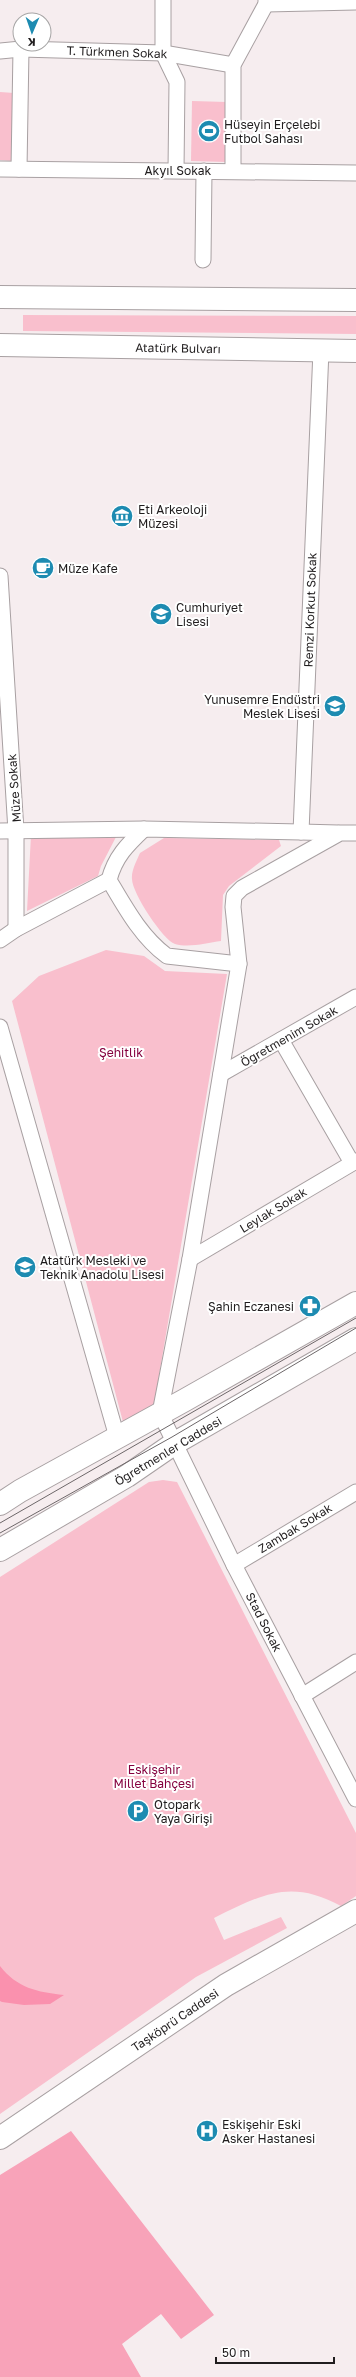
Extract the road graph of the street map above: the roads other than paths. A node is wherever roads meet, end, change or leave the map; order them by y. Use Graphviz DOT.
graph roads {
  1 [pos="163,0"];
  2 [pos="266,2"];
  3 [pos="356,2"];
  4 [pos="12,50"];
  5 [pos="52,50"];
  6 [pos="0,51"];
  7 [pos="21,52"];
  8 [pos="163,53"];
  9 [pos="233,65"];
  10 [pos="0,169"];
  11 [pos="19,169"];
  12 [pos="176,170"];
  13 [pos="204,170"];
  14 [pos="233,170"];
  15 [pos="356,173"];
  16 [pos="203,260"];
  17 [pos="0,297"];
  18 [pos="356,300"];
  19 [pos="0,346"];
  20 [pos="321,350"];
  21 [pos="356,351"];
  22 [pos="0,576"];
  23 [pos="144,829"];
  24 [pos="0,831"];
  25 [pos="16,831"];
  26 [pos="301,832"];
  27 [pos="340,832"];
  28 [pos="356,833"];
  29 [pos="109,880"];
  30 [pos="16,929"];
  31 [pos="0,940"];
  32 [pos="239,964"];
  33 [pos="356,997"];
  34 [pos="0,1027"];
  35 [pos="281,1040"];
  36 [pos="222,1074"];
  37 [pos="354,1162"];
  38 [pos="190,1259"];
  39 [pos="356,1303"];
  40 [pos="356,1338"];
  41 [pos="160,1413"];
  42 [pos="117,1437"];
  43 [pos="175,1443"];
  44 [pos="356,1492"];
  45 [pos="0,1504"];
  46 [pos="0,1550"];
  47 [pos="234,1565"];
  48 [pos="356,1662"];
  49 [pos="302,1696"];
  50 [pos="356,1799"];
  51 [pos="356,1911"];
  52 [pos="0,2138"];
  1 -- 8 [label="street"];
  2 -- 3 [label="street"];
  2 -- 9 [label="street"];
  4 -- 6 [label="street, T. Türkmen Sokak"];
  5 -- 8 [label="street, T. Türkmen Sokak"];
  7 -- 11 [label="street"];
  8 -- 9 [label="street, T. Türkmen Sokak"];
  8 -- 12 [label="street"];
  9 -- 14 [label="street"];
  10 -- 11 [label="street, Akyıl Sokak"];
  11 -- 12 [label="street, Akyıl Sokak"];
  12 -- 13 [label="street, Akyıl Sokak"];
  13 -- 14 [label="street, Akyıl Sokak"];
  13 -- 16 [label="street"];
  14 -- 15 [label="street, Akyıl Sokak"];
  17 -- 18 [label="main road"];
  19 -- 20 [label="main road, Atatürk Bulvarı"];
  20 -- 21 [label="main road, Atatürk Bulvarı"];
  20 -- 26 [label="street, Remzi Korkut Sokak"];
  22 -- 25 [label="street, Müze Sokak"];
  23 -- 25 [label="street"];
  23 -- 26 [label="street"];
  23 -- 29 [label="street"];
  24 -- 25 [label="street"];
  25 -- 30 [label="street, Müze Sokak"];
  26 -- 27 [label="street"];
  27 -- 28 [label="street"];
  27 -- 32 [label="street"];
  29 -- 30 [label="street"];
  29 -- 32 [label="street"];
  30 -- 31 [label="street"];
  32 -- 36 [label="street"];
  33 -- 35 [label="street, Öğretmenim Sokak"];
  34 -- 42 [label="street"];
  35 -- 36 [label="street, Öğretmenim Sokak"];
  35 -- 37 [label="street"];
  36 -- 38 [label="street"];
  37 -- 38 [label="street, Leylak Sokak"];
  38 -- 41 [label="street"];
  39 -- 41 [label="main road"];
  40 -- 43 [label="main road, Öğretmenler Caddesi"];
  41 -- 42 [label="main road"];
  41 -- 43 [label="street, Stad Sokak"];
  42 -- 45 [label="main road"];
  43 -- 46 [label="main road, Öğretmenler Caddesi"];
  43 -- 47 [label="street, Stad Sokak"];
  44 -- 47 [label="street, Zambak Sokak"];
  47 -- 49 [label="street, Stad Sokak"];
  48 -- 49 [label="street"];
  49 -- 50 [label="street, Stad Sokak"];
  51 -- 52 [label="main road, Taşköprü Caddesi"];
}
